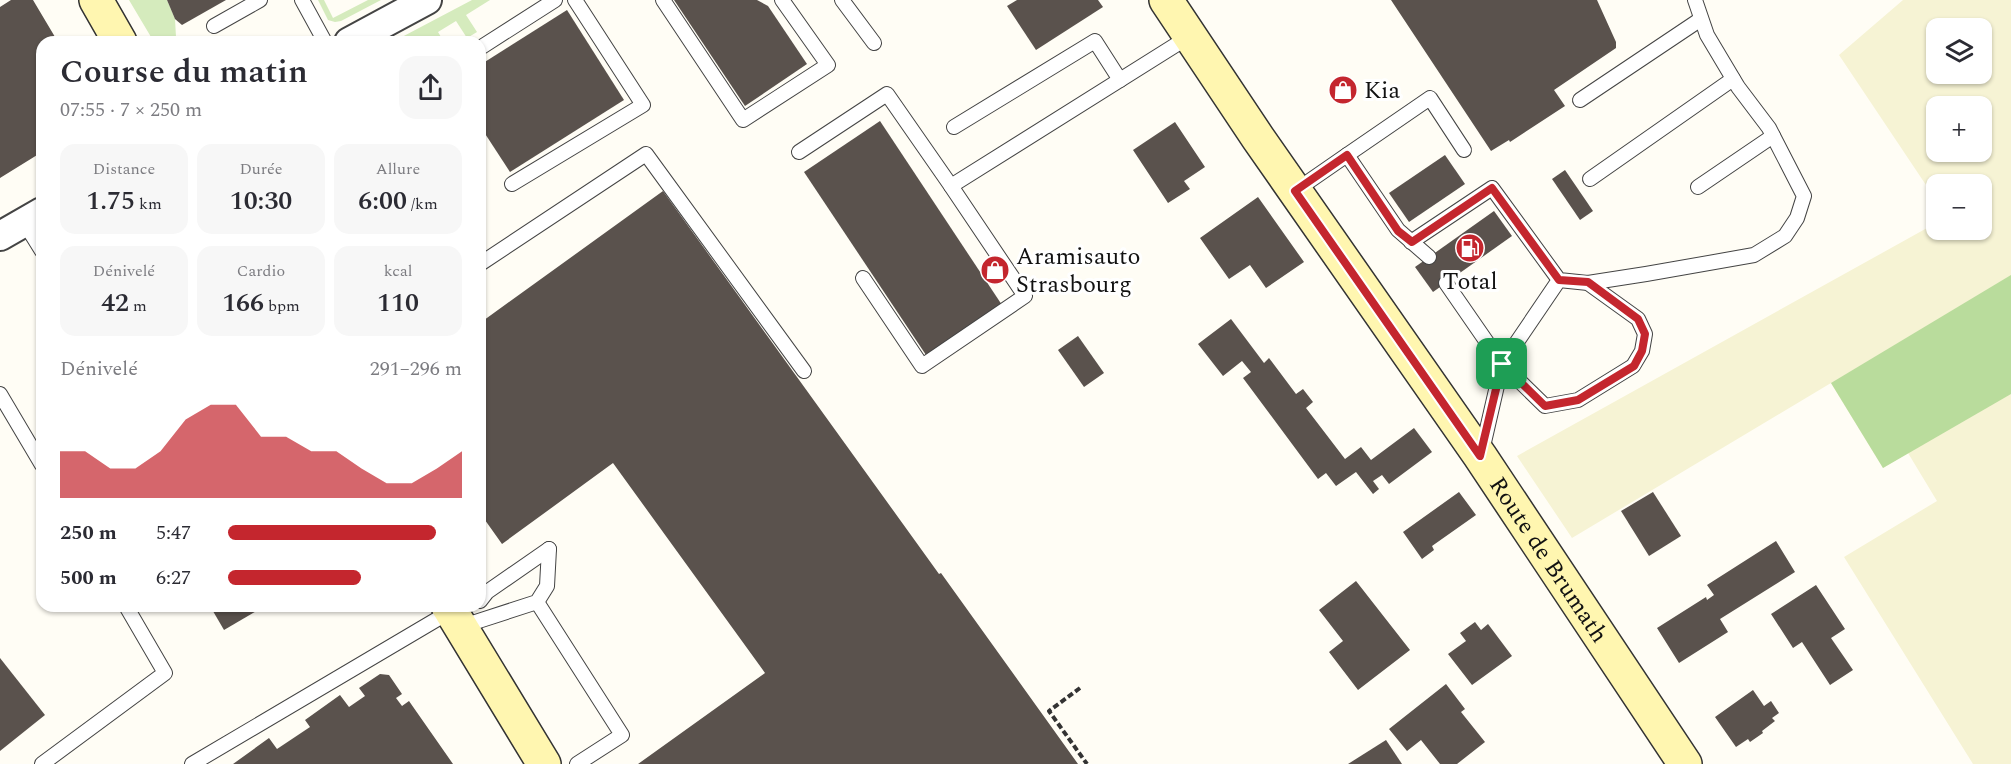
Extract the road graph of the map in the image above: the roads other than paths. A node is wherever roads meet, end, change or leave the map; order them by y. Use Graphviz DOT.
graph roads {
  1 [pos="96,0"];
  2 [pos="260,0"];
  3 [pos="302,0"];
  4 [pos="427,0"];
  5 [pos="555,0"];
  6 [pos="575,0"];
  7 [pos="663,0"];
  8 [pos="782,0"];
  9 [pos="842,0"];
  10 [pos="1166,0"];
  11 [pos="1695,0"];
  12 [pos="1701,19"];
  13 [pos="214,26"];
  14 [pos="117,36"];
  15 [pos="322,36"];
  16 [pos="366,36"];
  17 [pos="1190,36"];
  18 [pos="874,43"];
  19 [pos="486,44"];
  20 [pos="1733,78"];
  21 [pos="1120,80"];
  22 [pos="1580,100"];
  23 [pos="954,127"];
  24 [pos="1773,136"];
  25 [pos="1464,150"];
  26 [pos="799,152"];
  27 [pos="1347,155"];
  28 [pos="1590,179"];
  29 [pos="512,184"];
  30 [pos="951,186"];
  31 [pos="1698,187"];
  32 [pos="1295,191"];
  33 [pos="33,217"];
  34 [pos="0,236"];
  35 [pos="1412,242"];
  36 [pos="1429,257"];
  37 [pos="486,260"];
  38 [pos="864,278"];
  39 [pos="1559,280"];
  40 [pos="1446,282"];
  41 [pos="1588,282"];
  42 [pos="1502,364"];
  43 [pos="804,371"];
  44 [pos="0,394"];
  45 [pos="36,455"];
  46 [pos="1480,456"];
  47 [pos="486,593"];
  48 [pos="537,602"];
  49 [pos="486,608"];
  50 [pos="129,612"];
  51 [pos="459,612"];
  52 [pos="464,612"];
  53 [pos="42,764"];
  54 [pos="192,764"];
  55 [pos="544,764"];
  56 [pos="578,764"];
  57 [pos="1685,764"];
  1 -- 14 [label="main road"];
  2 -- 13 [label="lane"];
  3 -- 15 [label="lane"];
  4 -- 16 [label="street"];
  5 -- 19 [label="lane"];
  6 -- 29 [label="lane"];
  7 -- 8 [label="lane"];
  9 -- 18 [label="lane"];
  10 -- 17 [label="main road, Route de Brumath"];
  11 -- 12 [label="lane"];
  12 -- 20 [label="lane"];
  12 -- 22 [label="lane"];
  17 -- 21 [label="lane"];
  17 -- 32 [label="main road, Route de Brumath"];
  20 -- 24 [label="lane"];
  20 -- 28 [label="lane"];
  21 -- 23 [label="lane"];
  21 -- 30 [label="lane"];
  24 -- 31 [label="lane"];
  24 -- 41 [label="lane"];
  25 -- 27 [label="lane"];
  26 -- 30 [label="lane"];
  27 -- 32 [label="lane"];
  27 -- 35 [label="lane"];
  30 -- 38 [label="lane"];
  32 -- 46 [label="main road, Route de Brumath"];
  33 -- 34 [label="street"];
  35 -- 36 [label="lane"];
  35 -- 39 [label="lane"];
  37 -- 43 [label="lane"];
  39 -- 41 [label="lane"];
  39 -- 42 [label="lane"];
  40 -- 42 [label="lane"];
  41 -- 42 [label="lane"];
  42 -- 46 [label="lane"];
  44 -- 45 [label="lane"];
  46 -- 57 [label="main road, Route de Brumath"];
  47 -- 48 [label="lane"];
  48 -- 49 [label="lane"];
  48 -- 56 [label="lane"];
  50 -- 53 [label="lane"];
  51 -- 54 [label="lane"];
  52 -- 55 [label="main road"];
}
